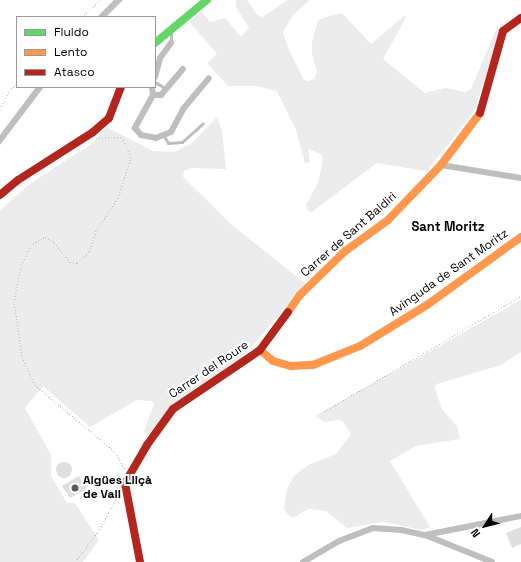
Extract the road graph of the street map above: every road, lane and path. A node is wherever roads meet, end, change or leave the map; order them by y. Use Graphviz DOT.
graph roads {
  1 [pos="100,0"];
  2 [pos="207,0"];
  3 [pos="83,16"];
  4 [pos="521,18"];
  5 [pos="170,30"];
  6 [pos="156,42"];
  7 [pos="172,43"];
  8 [pos="183,69"];
  9 [pos="156,73"];
  10 [pos="209,78"];
  11 [pos="156,83"];
  12 [pos="16,84"];
  13 [pos="121,88"];
  14 [pos="152,88"];
  15 [pos="166,89"];
  16 [pos="153,96"];
  17 [pos="0,109"];
  18 [pos="203,123"];
  19 [pos="164,136"];
  20 [pos="95,138"];
  21 [pos="441,165"];
  22 [pos="521,178"];
  23 [pos="0,195"];
  24 [pos="520,239"];
  25 [pos="521,296"];
  26 [pos="260,350"];
  27 [pos="324,411"];
  28 [pos="127,480"];
  29 [pos="521,516"];
  30 [pos="425,535"];
  31 [pos="484,559"];
  32 [pos="75,562"];
  33 [pos="140,562"];
  34 [pos="303,562"];
  35 [pos="477,562"];
  36 [pos="492,562"];
  1 -- 3 [label="path"];
  2 -- 5 [label="street"];
  4 -- 21 [label="street, Carrer de Sant Baldiri"];
  5 -- 6 [label="street"];
  5 -- 7 [label="lane"];
  7 -- 9 [label="street"];
  8 -- 15 [label="street"];
  10 -- 19 [label="street"];
  11 -- 15 [label="lane"];
  12 -- 17 [label="path"];
  13 -- 23 [label="street"];
  14 -- 16 [label="street"];
  15 -- 16 [label="street"];
  16 -- 19 [label="street"];
  18 -- 19 [label="lane"];
  20 -- 28 [label="path"];
  21 -- 22 [label="street"];
  21 -- 26 [label="street, Carrer de Sant Baldiri"];
  24 -- 26 [label="street, Avinguda de Sant Moritz"];
  25 -- 27 [label="path"];
  26 -- 28 [label="street, Carrer del Roure"];
  28 -- 32 [label="path"];
  28 -- 33 [label="street"];
  29 -- 30 [label="street"];
  30 -- 31 [label="street"];
  30 -- 34 [label="street"];
  31 -- 35 [label="street"];
  31 -- 36 [label="street"];
}
